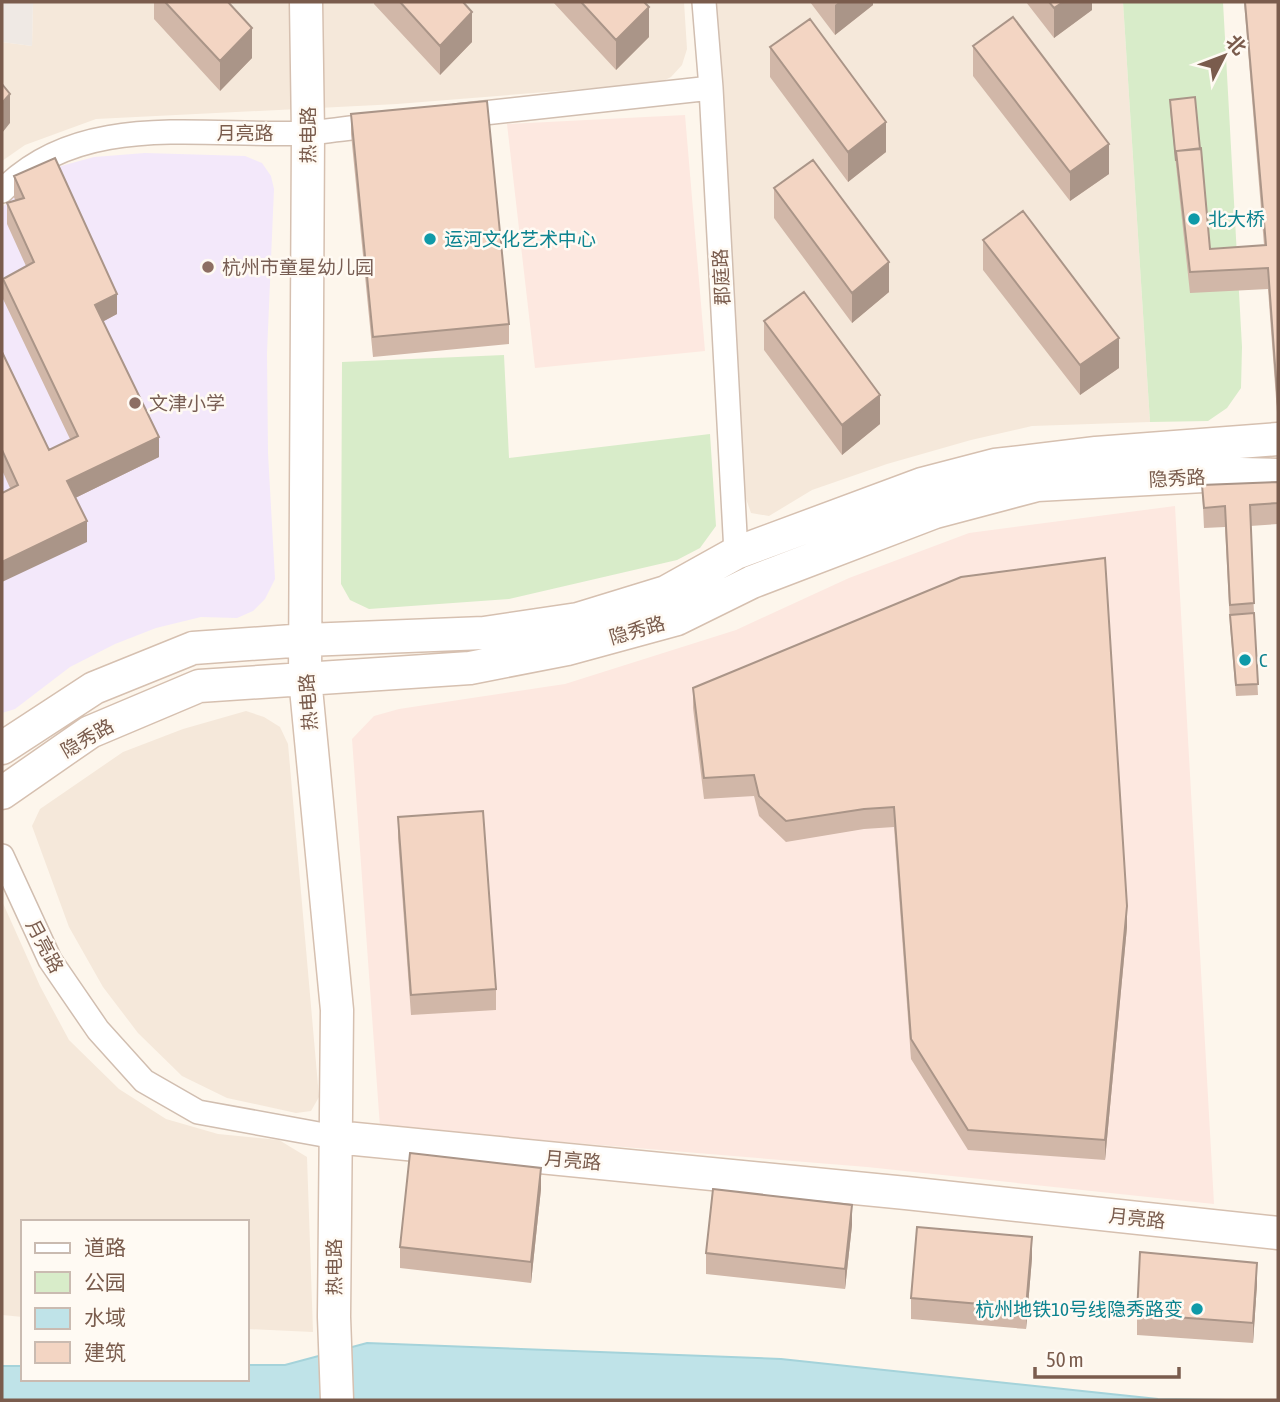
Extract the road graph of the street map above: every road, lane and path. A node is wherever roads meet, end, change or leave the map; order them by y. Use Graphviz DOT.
graph roads {
  1 [pos="306,2"];
  2 [pos="704,2"];
  3 [pos="710,88"];
  4 [pos="433,119"];
  5 [pos="405,122"];
  6 [pos="308,133"];
  7 [pos="2,191"];
  8 [pos="1278,439"];
  9 [pos="1278,475"];
  10 [pos="736,553"];
  11 [pos="306,640"];
  12 [pos="305,678"];
  13 [pos="2,748"];
  14 [pos="2,793"];
  15 [pos="2,856"];
  16 [pos="335,1137"];
  17 [pos="1278,1233"];
  18 [pos="337,1400"];
  1 -- 6 [label="main road, 热电路"];
  2 -- 3 [label="street, 郡庭路"];
  3 -- 4 [label="street"];
  3 -- 10 [label="street, 郡庭路"];
  5 -- 6 [label="street, 月亮路"];
  6 -- 7 [label="street, 月亮路"];
  6 -- 11 [label="main road, 热电路"];
  8 -- 10 [label="main road, 隐秀路"];
  9 -- 12 [label="main road, 隐秀路"];
  10 -- 11 [label="main road, 隐秀路"];
  11 -- 12 [label="main road, 热电路"];
  11 -- 13 [label="main road, 隐秀路"];
  12 -- 14 [label="main road, 隐秀路"];
  12 -- 16 [label="main road, 热电路"];
  15 -- 16 [label="street, 月亮路"];
  16 -- 17 [label="main road, 月亮路"];
  16 -- 18 [label="main road, 热电路"];
}
